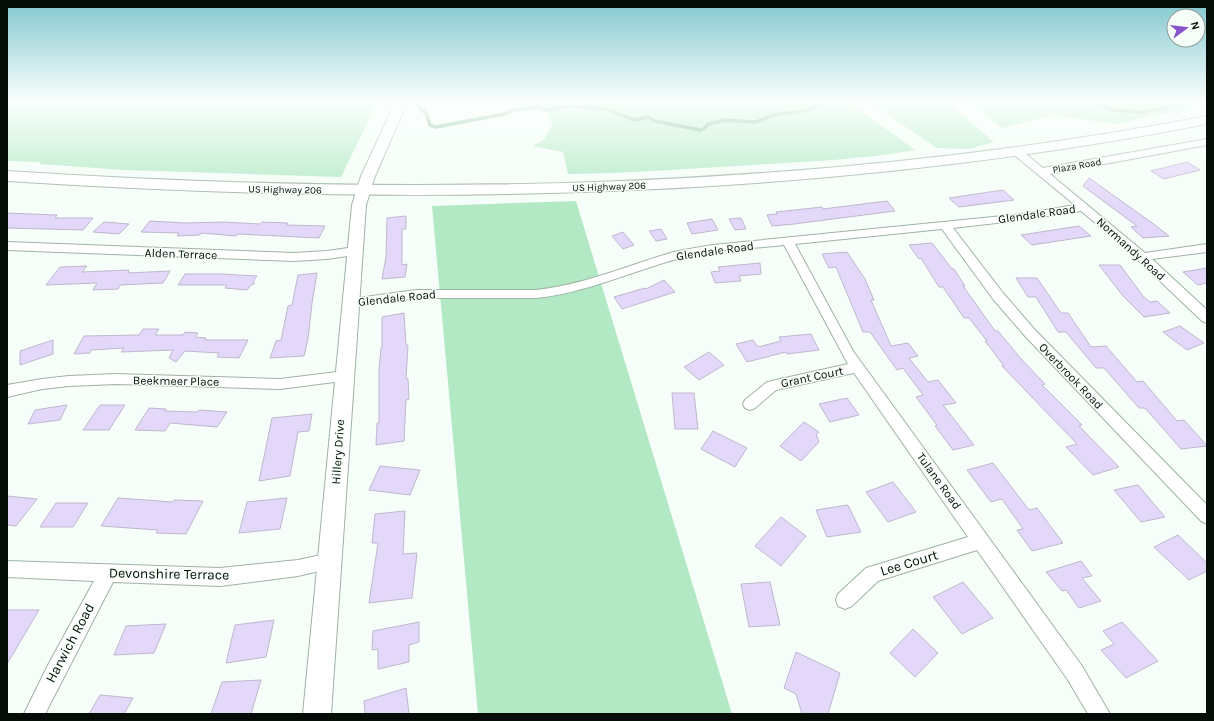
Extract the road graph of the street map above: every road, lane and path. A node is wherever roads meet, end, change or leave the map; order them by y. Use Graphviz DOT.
graph roads {
  1 [pos="386,137"];
  2 [pos="1117,137"];
  3 [pos="1207,142"];
  4 [pos="1016,152"];
  5 [pos="1041,172"];
  6 [pos="7,176"];
  7 [pos="363,191"];
  8 [pos="1084,207"];
  9 [pos="945,225"];
  10 [pos="788,242"];
  11 [pos="7,246"];
  12 [pos="1207,248"];
  13 [pos="355,251"];
  14 [pos="1142,257"];
  15 [pos="350,303"];
  16 [pos="1207,318"];
  17 [pos="857,367"];
  18 [pos="344,376"];
  19 [pos="7,391"];
  20 [pos="750,404"];
  21 [pos="1207,516"];
  22 [pos="981,541"];
  23 [pos="330,561"];
  24 [pos="7,569"];
  25 [pos="108,572"];
  26 [pos="845,600"];
  27 [pos="34,714"];
  28 [pos="317,714"];
  29 [pos="1100,714"];
  1 -- 7 [label="street, Hillery Drive"];
  2 -- 4 [label="highway, US Highway 206"];
  3 -- 5 [label="street, Plaza Road"];
  4 -- 5 [label="street, Normandy Road"];
  4 -- 7 [label="highway, US Highway 206"];
  5 -- 8 [label="street, Normandy Road"];
  6 -- 7 [label="highway, US Highway 206"];
  7 -- 13 [label="street, Hillery Drive"];
  8 -- 9 [label="street, Glendale Road"];
  8 -- 14 [label="street, Normandy Road"];
  9 -- 10 [label="street, Glendale Road"];
  9 -- 21 [label="street, Overbrook Road"];
  10 -- 15 [label="street, Glendale Road"];
  10 -- 17 [label="street, Tulane Road"];
  11 -- 13 [label="street, Alden Terrace"];
  12 -- 14 [label="street"];
  13 -- 15 [label="street, Hillery Drive"];
  14 -- 16 [label="street, Normandy Road"];
  15 -- 18 [label="street, Hillery Drive"];
  17 -- 20 [label="street, Grant Court"];
  17 -- 22 [label="street, Tulane Road"];
  18 -- 19 [label="street, Beekmeer Place"];
  18 -- 23 [label="street, Hillery Drive"];
  22 -- 26 [label="street, Lee Court"];
  22 -- 29 [label="street, Tulane Road"];
  23 -- 25 [label="street, Devonshire Terrace"];
  23 -- 28 [label="street, Hillery Drive"];
  24 -- 25 [label="street, Devonshire Terrace"];
  25 -- 27 [label="street, Harwich Road"];
}
